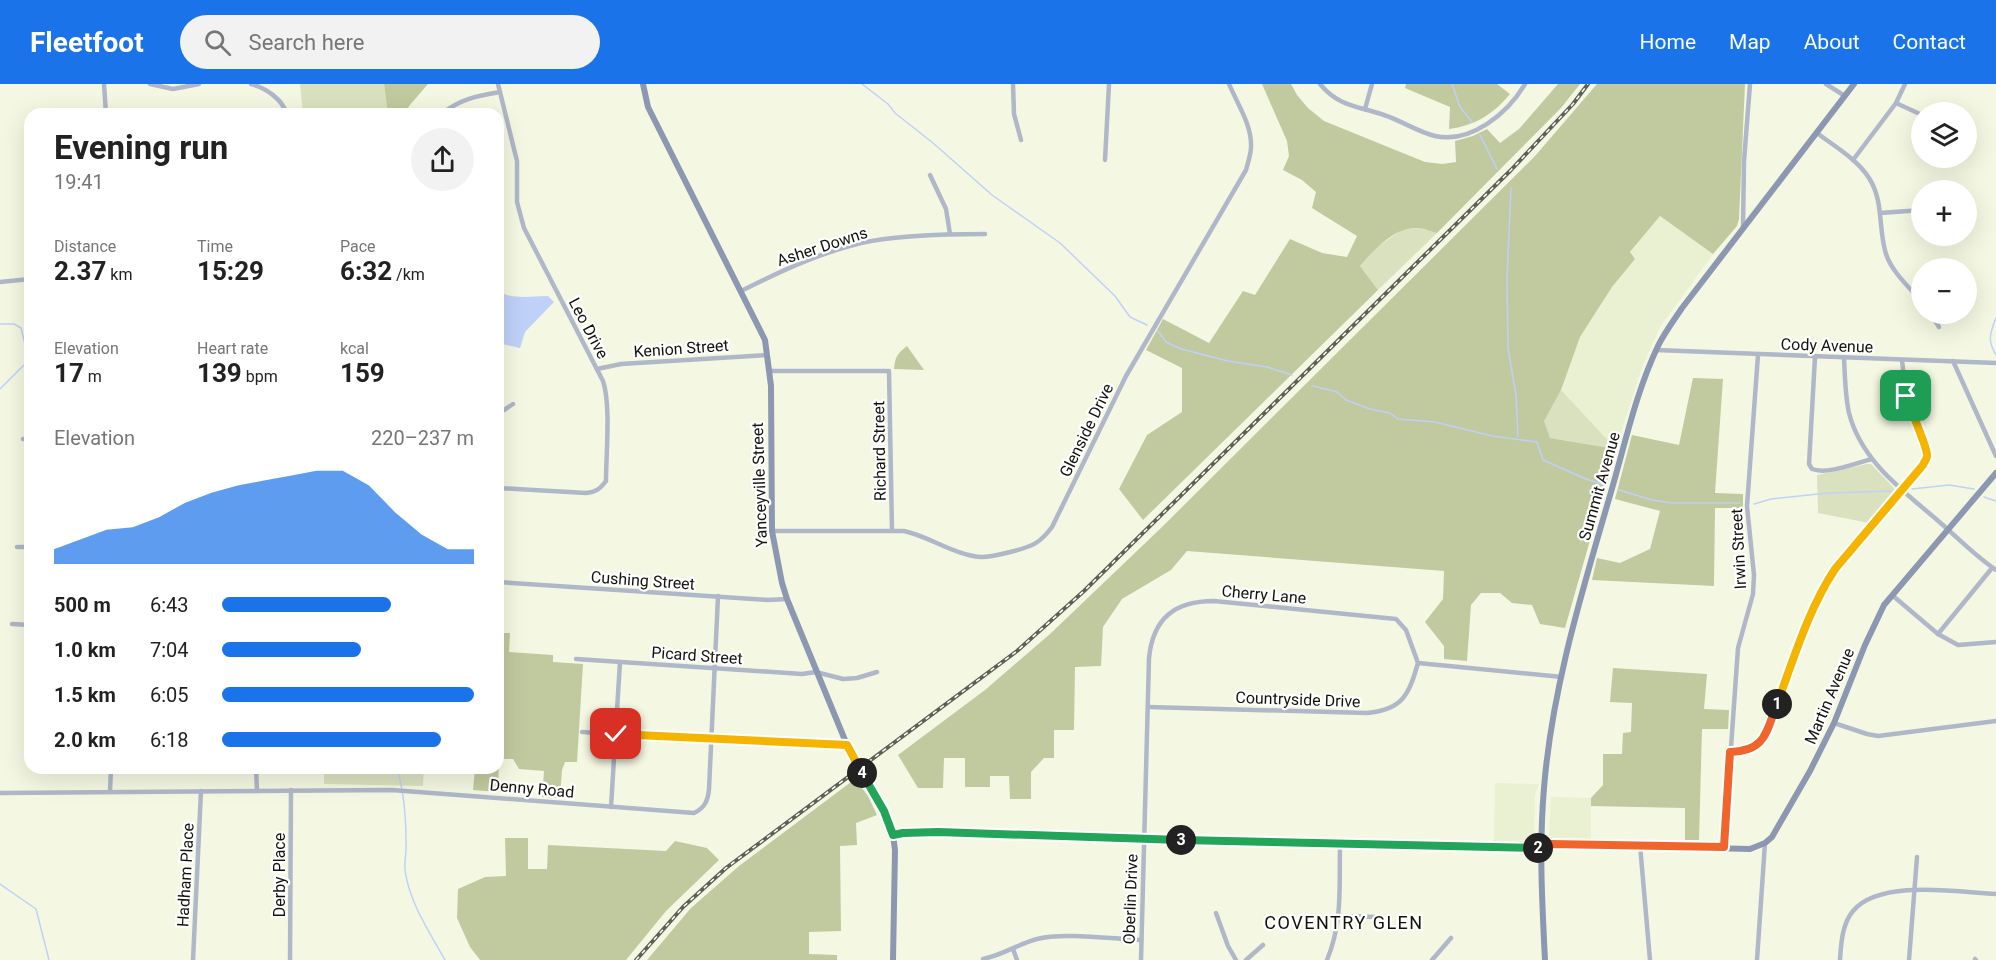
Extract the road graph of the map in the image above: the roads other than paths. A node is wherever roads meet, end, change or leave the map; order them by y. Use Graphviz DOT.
graph roads {
  1 [pos="104,84"];
  2 [pos="150,84"];
  3 [pos="199,84"];
  4 [pos="251,84"];
  5 [pos="498,84"];
  6 [pos="643,84"];
  7 [pos="1013,84"];
  8 [pos="1108,84"];
  9 [pos="1228,84"];
  10 [pos="1320,84"];
  11 [pos="1372,84"];
  12 [pos="1525,84"];
  13 [pos="1750,84"];
  14 [pos="1826,84"];
  15 [pos="1854,84"];
  16 [pos="1905,84"];
  17 [pos="500,92"];
  18 [pos="1845,96"];
  19 [pos="1896,104"];
  20 [pos="106,108"];
  21 [pos="285,108"];
  22 [pos="449,108"];
  23 [pos="504,108"];
  24 [pos="504,108"];
  25 [pos="1365,109"];
  26 [pos="1911,110"];
  27 [pos="1817,133"];
  28 [pos="1021,140"];
  29 [pos="1105,160"];
  30 [pos="1853,160"];
  31 [pos="930,175"];
  32 [pos="1911,211"];
  33 [pos="1880,213"];
  34 [pos="1743,226"];
  35 [pos="950,234"];
  36 [pos="985,234"];
  37 [pos="24,280"];
  38 [pos="0,282"];
  39 [pos="1911,290"];
  40 [pos="741,291"];
  41 [pos="1937,324"];
  42 [pos="1939,327"];
  43 [pos="1656,350"];
  44 [pos="768,355"];
  45 [pos="1758,355"];
  46 [pos="1815,357"];
  47 [pos="1844,358"];
  48 [pos="1902,360"];
  49 [pos="1953,361"];
  50 [pos="1996,363"];
  51 [pos="597,369"];
  52 [pos="770,371"];
  53 [pos="513,404"];
  54 [pos="504,410"];
  55 [pos="1996,456"];
  56 [pos="1872,459"];
  57 [pos="1996,473"];
  58 [pos="504,488"];
  59 [pos="1901,491"];
  60 [pos="892,530"];
  61 [pos="1948,530"];
  62 [pos="772,531"];
  63 [pos="17,547"];
  64 [pos="24,547"];
  65 [pos="1994,569"];
  66 [pos="504,582"];
  67 [pos="1892,595"];
  68 [pos="718,596"];
  69 [pos="787,599"];
  70 [pos="12,624"];
  71 [pos="24,625"];
  72 [pos="1938,634"];
  73 [pos="1996,642"];
  74 [pos="576,659"];
  75 [pos="620,662"];
  76 [pos="1418,663"];
  77 [pos="714,669"];
  78 [pos="816,672"];
  79 [pos="877,672"];
  80 [pos="1562,677"];
  81 [pos="1148,707"];
  82 [pos="1996,721"];
  83 [pos="1834,723"];
  84 [pos="582,732"];
  85 [pos="616,734"];
  86 [pos="711,740"];
  87 [pos="847,745"];
  88 [pos="1730,752"];
  89 [pos="111,774"];
  90 [pos="256,774"];
  91 [pos="291,790"];
  92 [pos="201,791"];
  93 [pos="257,791"];
  94 [pos="110,792"];
  95 [pos="0,793"];
  96 [pos="611,807"];
  97 [pos="893,835"];
  98 [pos="1144,839"];
  99 [pos="1765,843"];
  100 [pos="1340,845"];
  101 [pos="1640,845"];
  102 [pos="1540,847"];
  103 [pos="1724,847"];
  104 [pos="1917,857"];
  105 [pos="1914,891"];
  106 [pos="1996,894"];
  107 [pos="1216,913"];
  108 [pos="1339,916"];
  109 [pos="1378,917"];
  110 [pos="1451,939"];
  111 [pos="1141,940"];
  112 [pos="1263,945"];
  113 [pos="1013,949"];
  114 [pos="984,959"];
  115 [pos="193,960"];
  116 [pos="290,960"];
  117 [pos="893,960"];
  118 [pos="1017,960"];
  119 [pos="1141,960"];
  120 [pos="1236,960"];
  121 [pos="1246,960"];
  122 [pos="1327,960"];
  123 [pos="1432,960"];
  124 [pos="1545,960"];
  125 [pos="1650,960"];
  126 [pos="1756,960"];
  127 [pos="1840,960"];
  128 [pos="1909,960"];
  1 -- 20 [label="street"];
  2 -- 3 [label="street"];
  4 -- 21 [label="street"];
  5 -- 17 [label="street, Leo Drive"];
  6 -- 40 [label="main road, Yanceyville Street"];
  7 -- 28 [label="street"];
  8 -- 29 [label="street"];
  9 -- 60 [label="street, Glenside Drive"];
  10 -- 25 [label="street"];
  11 -- 25 [label="street"];
  12 -- 25 [label="street"];
  13 -- 34 [label="street"];
  14 -- 18 [label="street"];
  15 -- 18 [label="main road, Summit Avenue"];
  16 -- 19 [label="street"];
  17 -- 22 [label="street"];
  17 -- 24 [label="street, Leo Drive"];
  18 -- 27 [label="main road, Summit Avenue"];
  19 -- 26 [label="street"];
  19 -- 30 [label="street"];
  23 -- 51 [label="street, Leo Drive"];
  27 -- 30 [label="street"];
  27 -- 34 [label="main road, Summit Avenue"];
  30 -- 33 [label="street"];
  31 -- 35 [label="street"];
  32 -- 33 [label="street"];
  33 -- 39 [label="street"];
  34 -- 43 [label="main road, Summit Avenue"];
  35 -- 36 [label="street, Asher Downs"];
  35 -- 40 [label="street, Asher Downs"];
  37 -- 38 [label="street"];
  40 -- 44 [label="main road, Yanceyville Street"];
  41 -- 42 [label="street"];
  43 -- 45 [label="street, Cody Avenue"];
  43 -- 80 [label="main road, Summit Avenue"];
  44 -- 51 [label="street, Kenion Street"];
  44 -- 52 [label="main road, Yanceyville Street"];
  45 -- 46 [label="street, Cody Avenue"];
  45 -- 88 [label="street, Irwin Street"];
  46 -- 47 [label="street, Cody Avenue"];
  46 -- 56 [label="street"];
  47 -- 48 [label="street, Cody Avenue"];
  47 -- 56 [label="street"];
  48 -- 49 [label="street, Cody Avenue"];
  48 -- 59 [label="street"];
  49 -- 50 [label="street, Cody Avenue"];
  49 -- 55 [label="street"];
  51 -- 58 [label="street, Leo Drive"];
  52 -- 60 [label="street, Richard Street"];
  52 -- 62 [label="main road, Yanceyville Street"];
  53 -- 54 [label="street"];
  56 -- 59 [label="street"];
  57 -- 61 [label="main road, Martin Avenue"];
  59 -- 61 [label="street"];
  59 -- 88 [label="street"];
  60 -- 62 [label="street, Glenside Drive"];
  61 -- 65 [label="street"];
  61 -- 67 [label="main road, Martin Avenue"];
  62 -- 69 [label="main road, Yanceyville Street"];
  63 -- 64 [label="street"];
  65 -- 72 [label="street"];
  66 -- 68 [label="street, Cushing Street"];
  67 -- 72 [label="street"];
  67 -- 83 [label="main road, Martin Avenue"];
  68 -- 69 [label="street, Cushing Street"];
  68 -- 77 [label="street"];
  69 -- 78 [label="main road, Yanceyville Street"];
  70 -- 71 [label="street"];
  72 -- 73 [label="street"];
  74 -- 75 [label="street, Picard Street"];
  75 -- 77 [label="street, Picard Street"];
  75 -- 85 [label="street"];
  76 -- 80 [label="street"];
  76 -- 81 [label="street, Countryside Drive"];
  76 -- 81 [label="street, Cherry Lane"];
  77 -- 78 [label="street, Picard Street"];
  77 -- 86 [label="street"];
  78 -- 79 [label="street, Picard Street"];
  78 -- 87 [label="main road, Yanceyville Street"];
  80 -- 102 [label="main road, Summit Avenue"];
  81 -- 98 [label="street, Cherry Lane"];
  82 -- 83 [label="street"];
  83 -- 99 [label="main road, Martin Avenue"];
  84 -- 85 [label="street"];
  85 -- 86 [label="street"];
  85 -- 96 [label="street"];
  86 -- 87 [label="street"];
  86 -- 96 [label="street, Denny Road"];
  87 -- 97 [label="main road, Yanceyville Street"];
  88 -- 103 [label="street, Irwin Street"];
  89 -- 94 [label="street"];
  90 -- 93 [label="street"];
  91 -- 93 [label="street, Denny Road"];
  91 -- 96 [label="street, Denny Road"];
  91 -- 116 [label="street, Derby Place"];
  92 -- 93 [label="street, Denny Road"];
  92 -- 94 [label="street, Denny Road"];
  92 -- 115 [label="street, Hadham Place"];
  94 -- 95 [label="street, Denny Road"];
  97 -- 98 [label="main road"];
  97 -- 117 [label="main road, Yanceyville Street"];
  98 -- 100 [label="main road"];
  98 -- 111 [label="street, Oberlin Drive"];
  99 -- 103 [label="main road"];
  99 -- 126 [label="street"];
  100 -- 102 [label="main road"];
  100 -- 108 [label="street"];
  101 -- 102 [label="main road"];
  101 -- 103 [label="main road"];
  101 -- 125 [label="street"];
  102 -- 124 [label="main road, Summit Avenue"];
  104 -- 105 [label="street"];
  105 -- 106 [label="street"];
  105 -- 127 [label="street"];
  105 -- 128 [label="street"];
  107 -- 120 [label="street"];
  108 -- 109 [label="street"];
  108 -- 122 [label="street"];
  110 -- 123 [label="street"];
  111 -- 113 [label="street"];
  111 -- 119 [label="street, Oberlin Drive"];
  112 -- 121 [label="street"];
  113 -- 114 [label="street"];
  113 -- 118 [label="street"];
}
